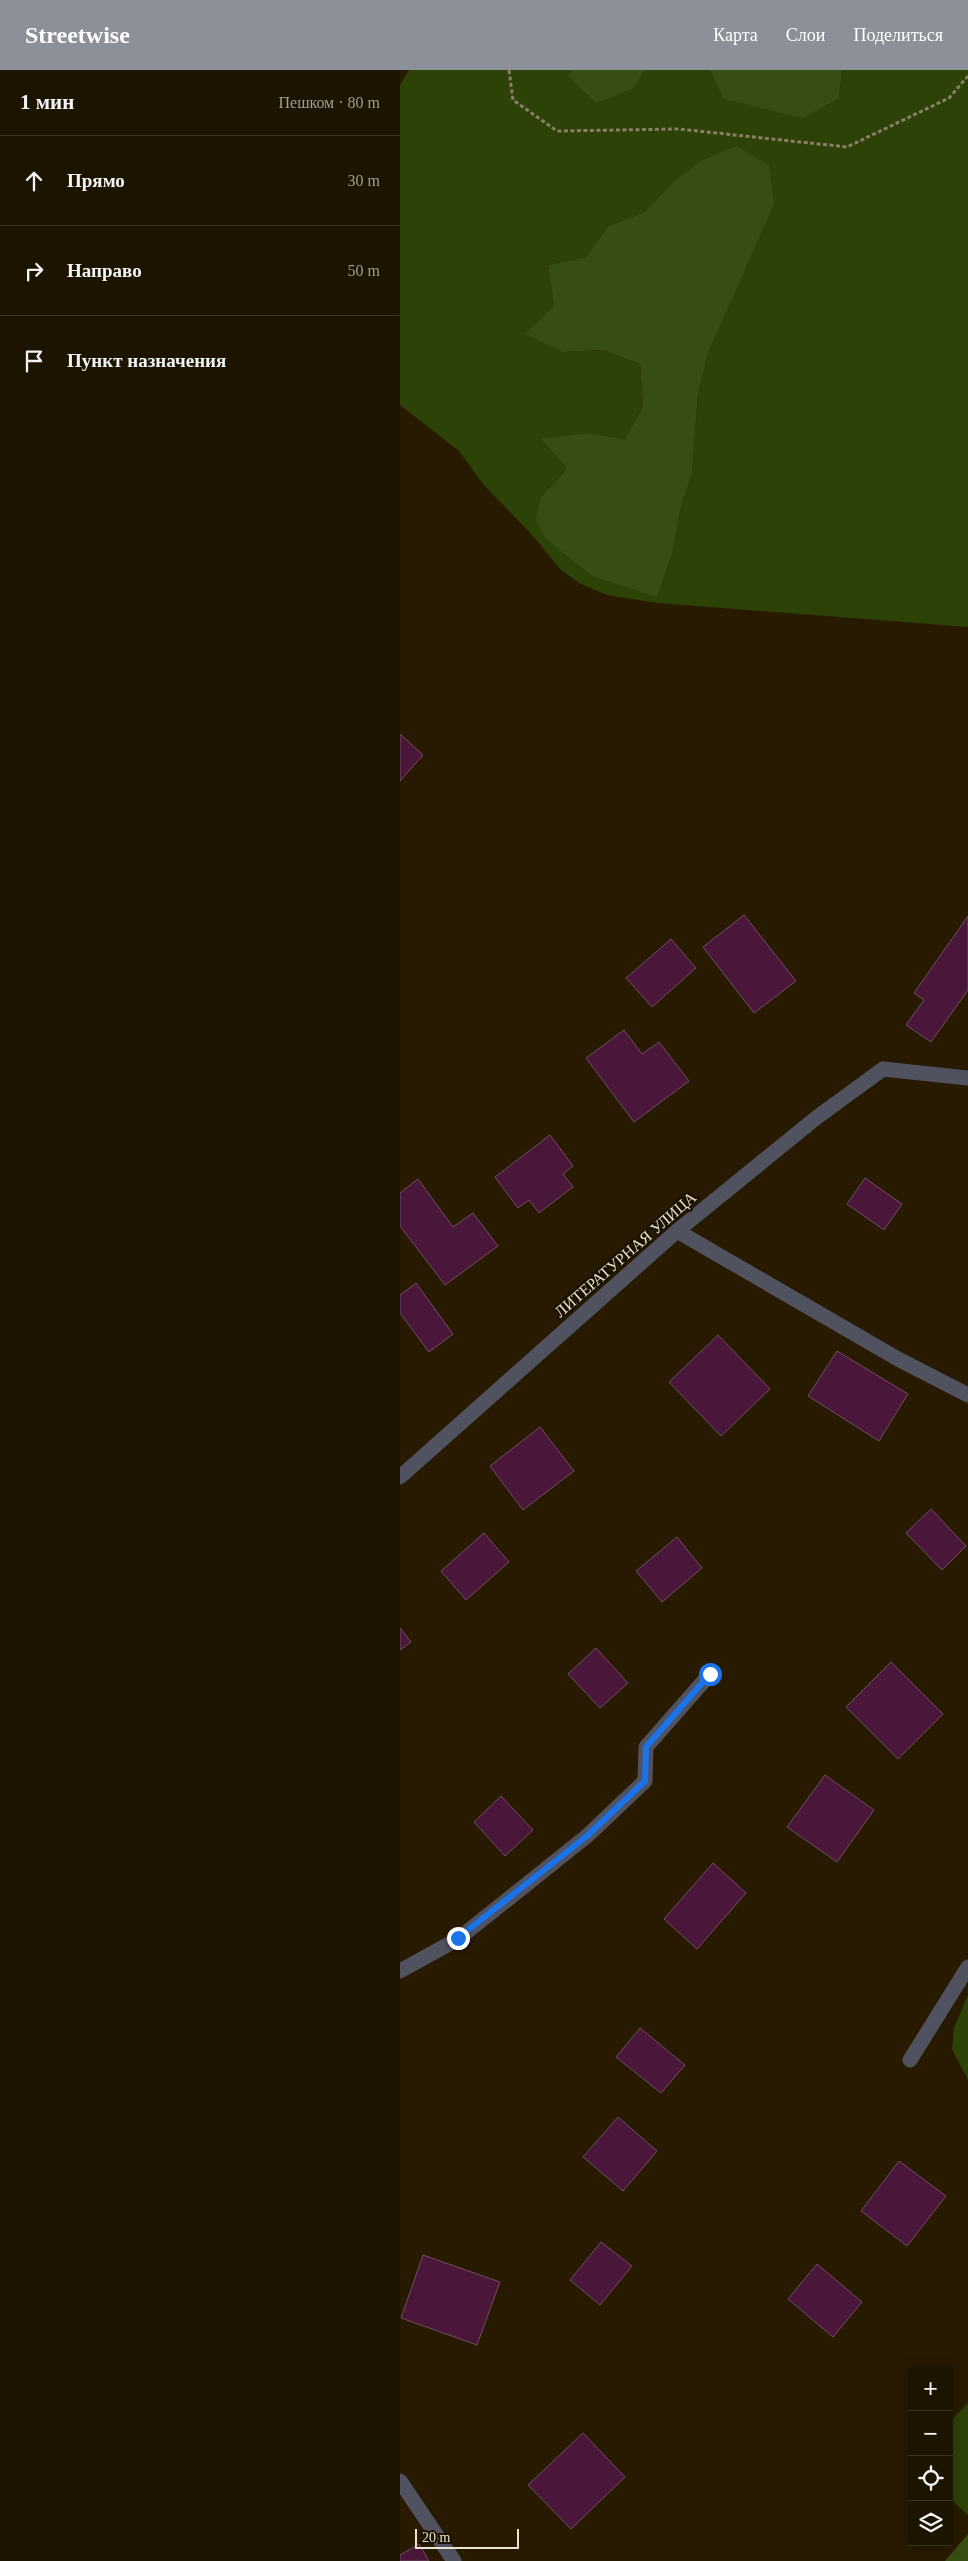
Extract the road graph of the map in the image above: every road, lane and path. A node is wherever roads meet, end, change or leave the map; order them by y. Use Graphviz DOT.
graph roads {
  1 [pos="509,70"];
  2 [pos="968,76"];
  3 [pos="968,1078"];
  4 [pos="677,1231"];
  5 [pos="968,1395"];
  6 [pos="400,1477"];
  7 [pos="710,1674"];
  8 [pos="968,1967"];
  9 [pos="400,1971"];
  10 [pos="910,2060"];
  11 [pos="400,2482"];
  12 [pos="454,2561"];
  1 -- 2 [label="path"];
  3 -- 4 [label="street, ЛИТЕРАТУРНАЯ УЛИЦА"];
  4 -- 5 [label="street"];
  4 -- 6 [label="street, ЛИТЕРАТУРНАЯ УЛИЦА"];
  7 -- 9 [label="street"];
  8 -- 10 [label="street"];
  11 -- 12 [label="street"];
}
